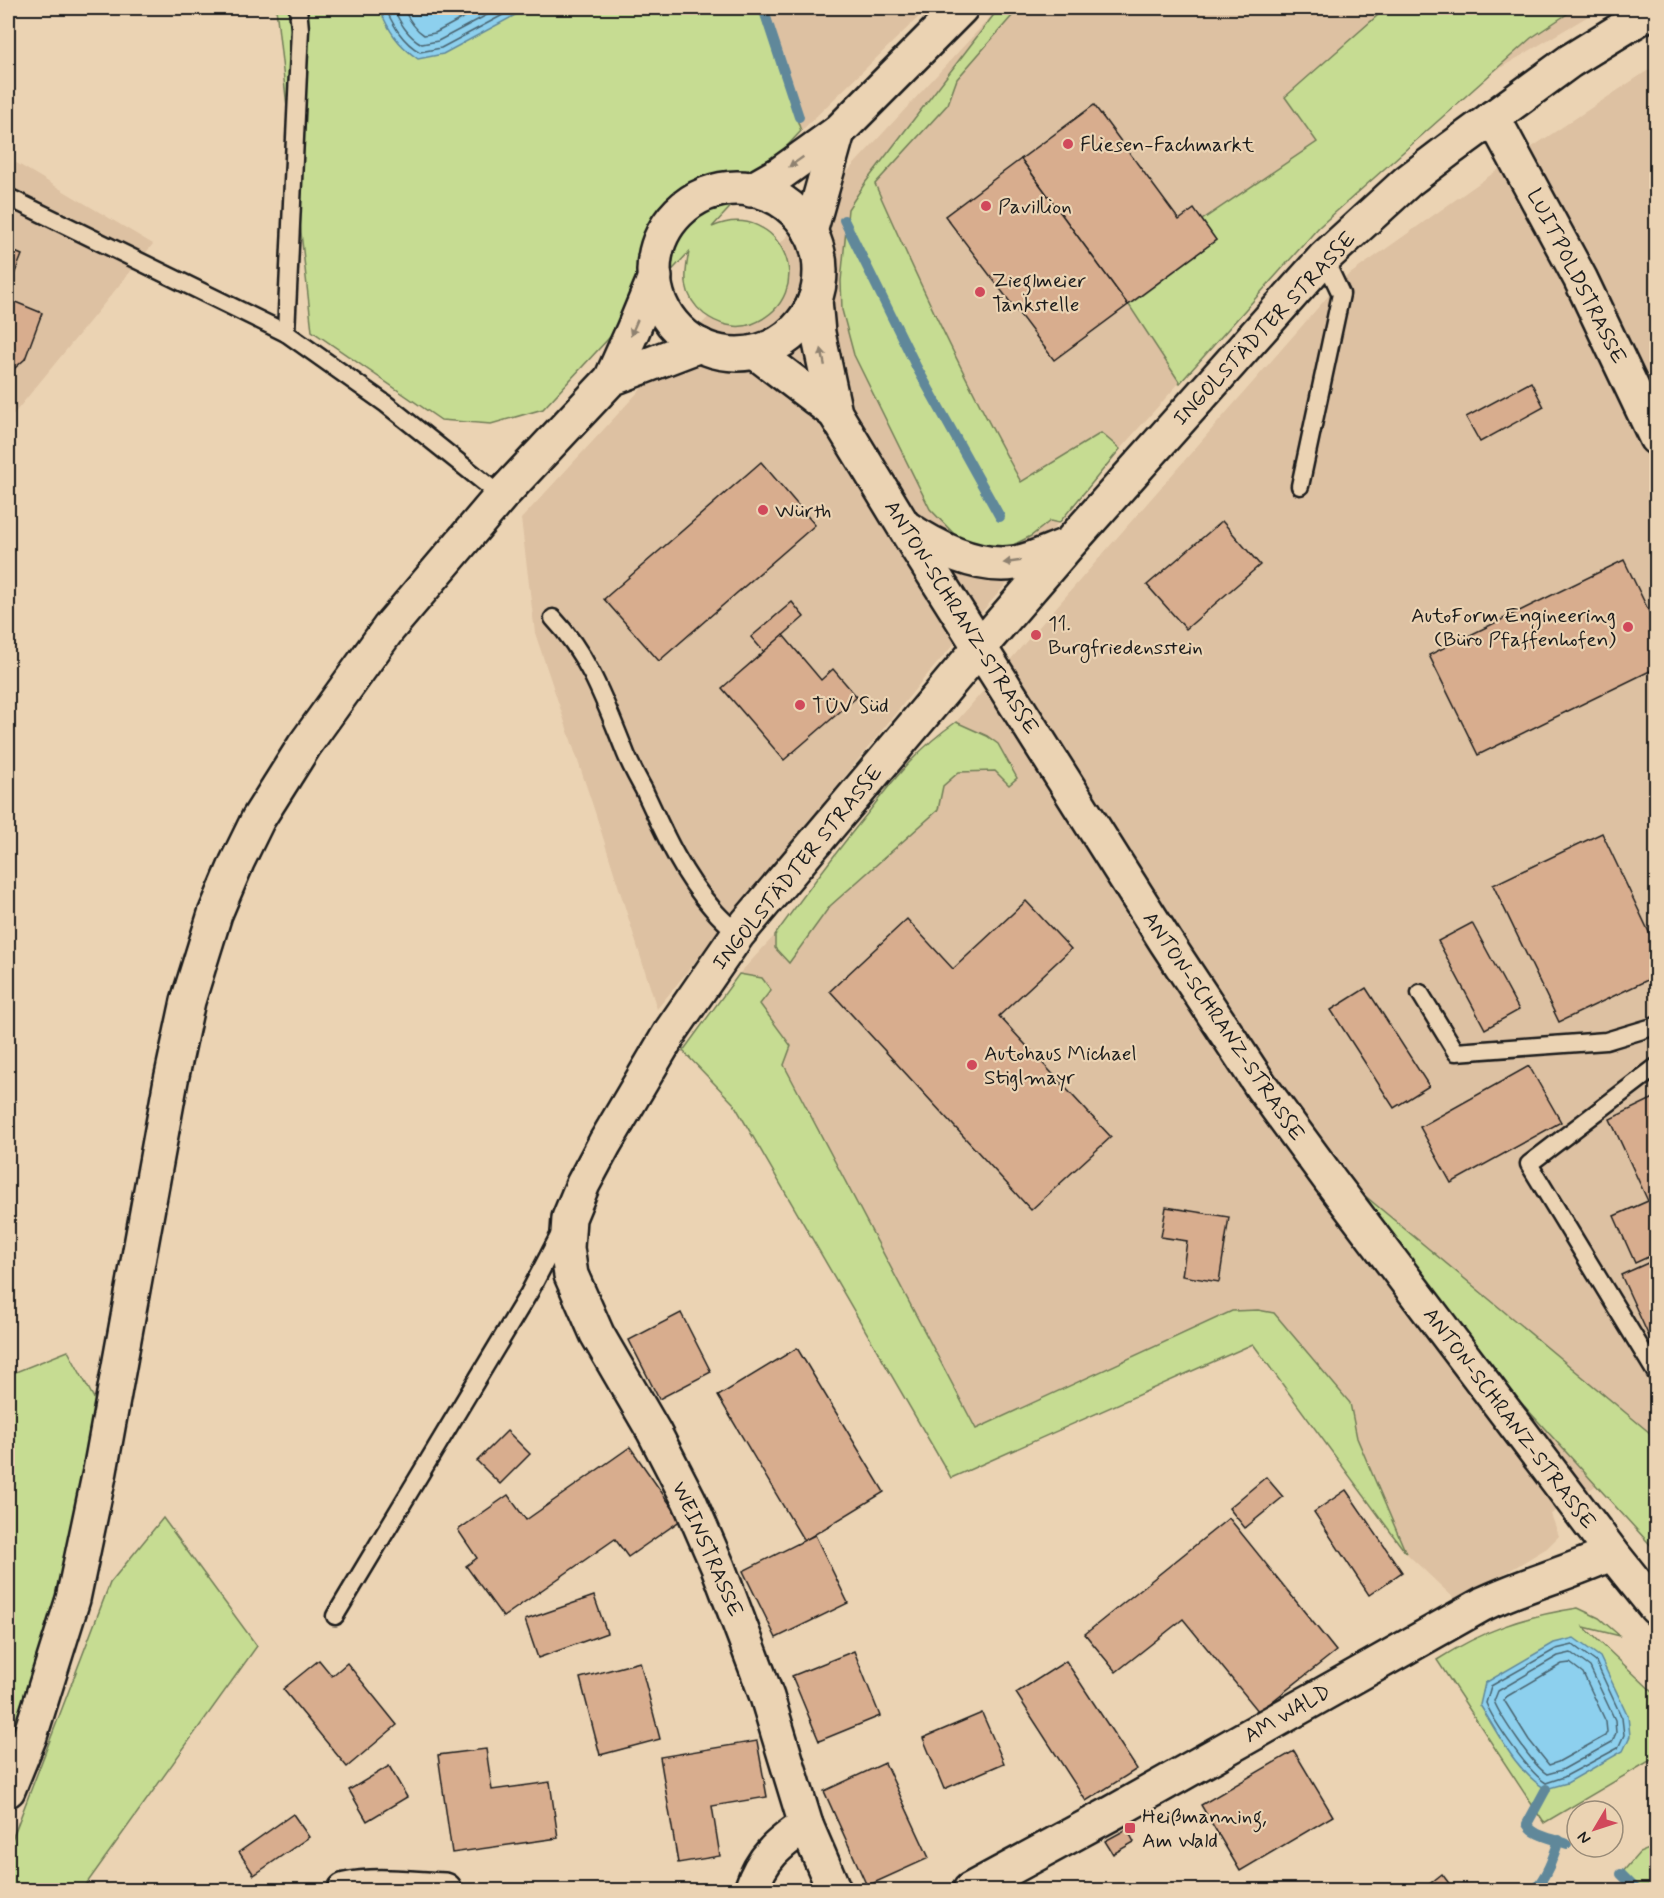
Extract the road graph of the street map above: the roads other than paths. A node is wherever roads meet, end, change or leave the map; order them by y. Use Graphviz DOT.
graph roads {
  1 [pos="298,8"];
  2 [pos="961,8"];
  3 [pos="1642,11"];
  4 [pos="1493,117"];
  5 [pos="838,132"];
  6 [pos="751,190"];
  7 [pos="8,197"];
  8 [pos="810,232"];
  9 [pos="1324,258"];
  10 [pos="655,277"];
  11 [pos="815,300"];
  12 [pos="286,333"];
  13 [pos="700,345"];
  14 [pos="755,352"];
  15 [pos="611,379"];
  16 [pos="835,413"];
  17 [pos="1656,438"];
  18 [pos="1300,486"];
  19 [pos="501,496"];
  20 [pos="903,526"];
  21 [pos="1068,545"];
  22 [pos="553,618"];
  23 [pos="980,647"];
  24 [pos="738,934"];
  25 [pos="1420,993"];
  26 [pos="1656,1026"];
  27 [pos="1656,1067"];
  28 [pos="568,1218"];
  29 [pos="1656,1373"];
  30 [pos="1612,1553"];
  31 [pos="1656,1608"];
  32 [pos="335,1616"];
  33 [pos="8,1790"];
  34 [pos="806,1825"];
  35 [pos="345,1890"];
  36 [pos="445,1890"];
  37 [pos="751,1890"];
  38 [pos="834,1890"];
  39 [pos="970,1890"];
  1 -- 12 [label="lane"];
  2 -- 5 [label="main road"];
  3 -- 4 [label="main road, INGOLSTÄDTER STRASSE"];
  4 -- 9 [label="main road, INGOLSTÄDTER STRASSE"];
  4 -- 17 [label="main road, LUITPOLDSTRASSE"];
  5 -- 6 [label="main road, one-way"];
  5 -- 8 [label="main road"];
  6 -- 8 [label="main road"];
  6 -- 10 [label="main road"];
  7 -- 12 [label="lane"];
  8 -- 11 [label="main road"];
  9 -- 18 [label="lane"];
  9 -- 21 [label="main road, INGOLSTÄDTER STRASSE"];
  10 -- 13 [label="main road"];
  10 -- 15 [label="main road, one-way"];
  11 -- 14 [label="main road"];
  16 -- 11 [label="main road, ANTON-SCHRANZ-STRASSE, one-way"];
  12 -- 19 [label="lane"];
  13 -- 14 [label="main road"];
  13 -- 15 [label="main road"];
  14 -- 16 [label="main road, ANTON-SCHRANZ-STRASSE"];
  15 -- 19 [label="main road"];
  16 -- 20 [label="main road, ANTON-SCHRANZ-STRASSE"];
  19 -- 33 [label="main road"];
  21 -- 20 [label="main road, INGOLSTÄDTER STRASSE, one-way"];
  20 -- 23 [label="main road, ANTON-SCHRANZ-STRASSE"];
  21 -- 23 [label="main road, INGOLSTÄDTER STRASSE"];
  22 -- 24 [label="lane"];
  23 -- 24 [label="main road, INGOLSTÄDTER STRASSE"];
  23 -- 30 [label="main road, ANTON-SCHRANZ-STRASSE"];
  24 -- 28 [label="main road, INGOLSTÄDTER STRASSE"];
  25 -- 26 [label="lane"];
  27 -- 29 [label="lane"];
  28 -- 32 [label="lane"];
  28 -- 34 [label="main road, WEINSTRASSE"];
  30 -- 31 [label="main road, ANTON-SCHRANZ-STRASSE"];
  30 -- 39 [label="main road, AM WALD"];
  34 -- 37 [label="main road"];
  34 -- 38 [label="main road, WEINSTRASSE"];
  35 -- 36 [label="main road"];
}
